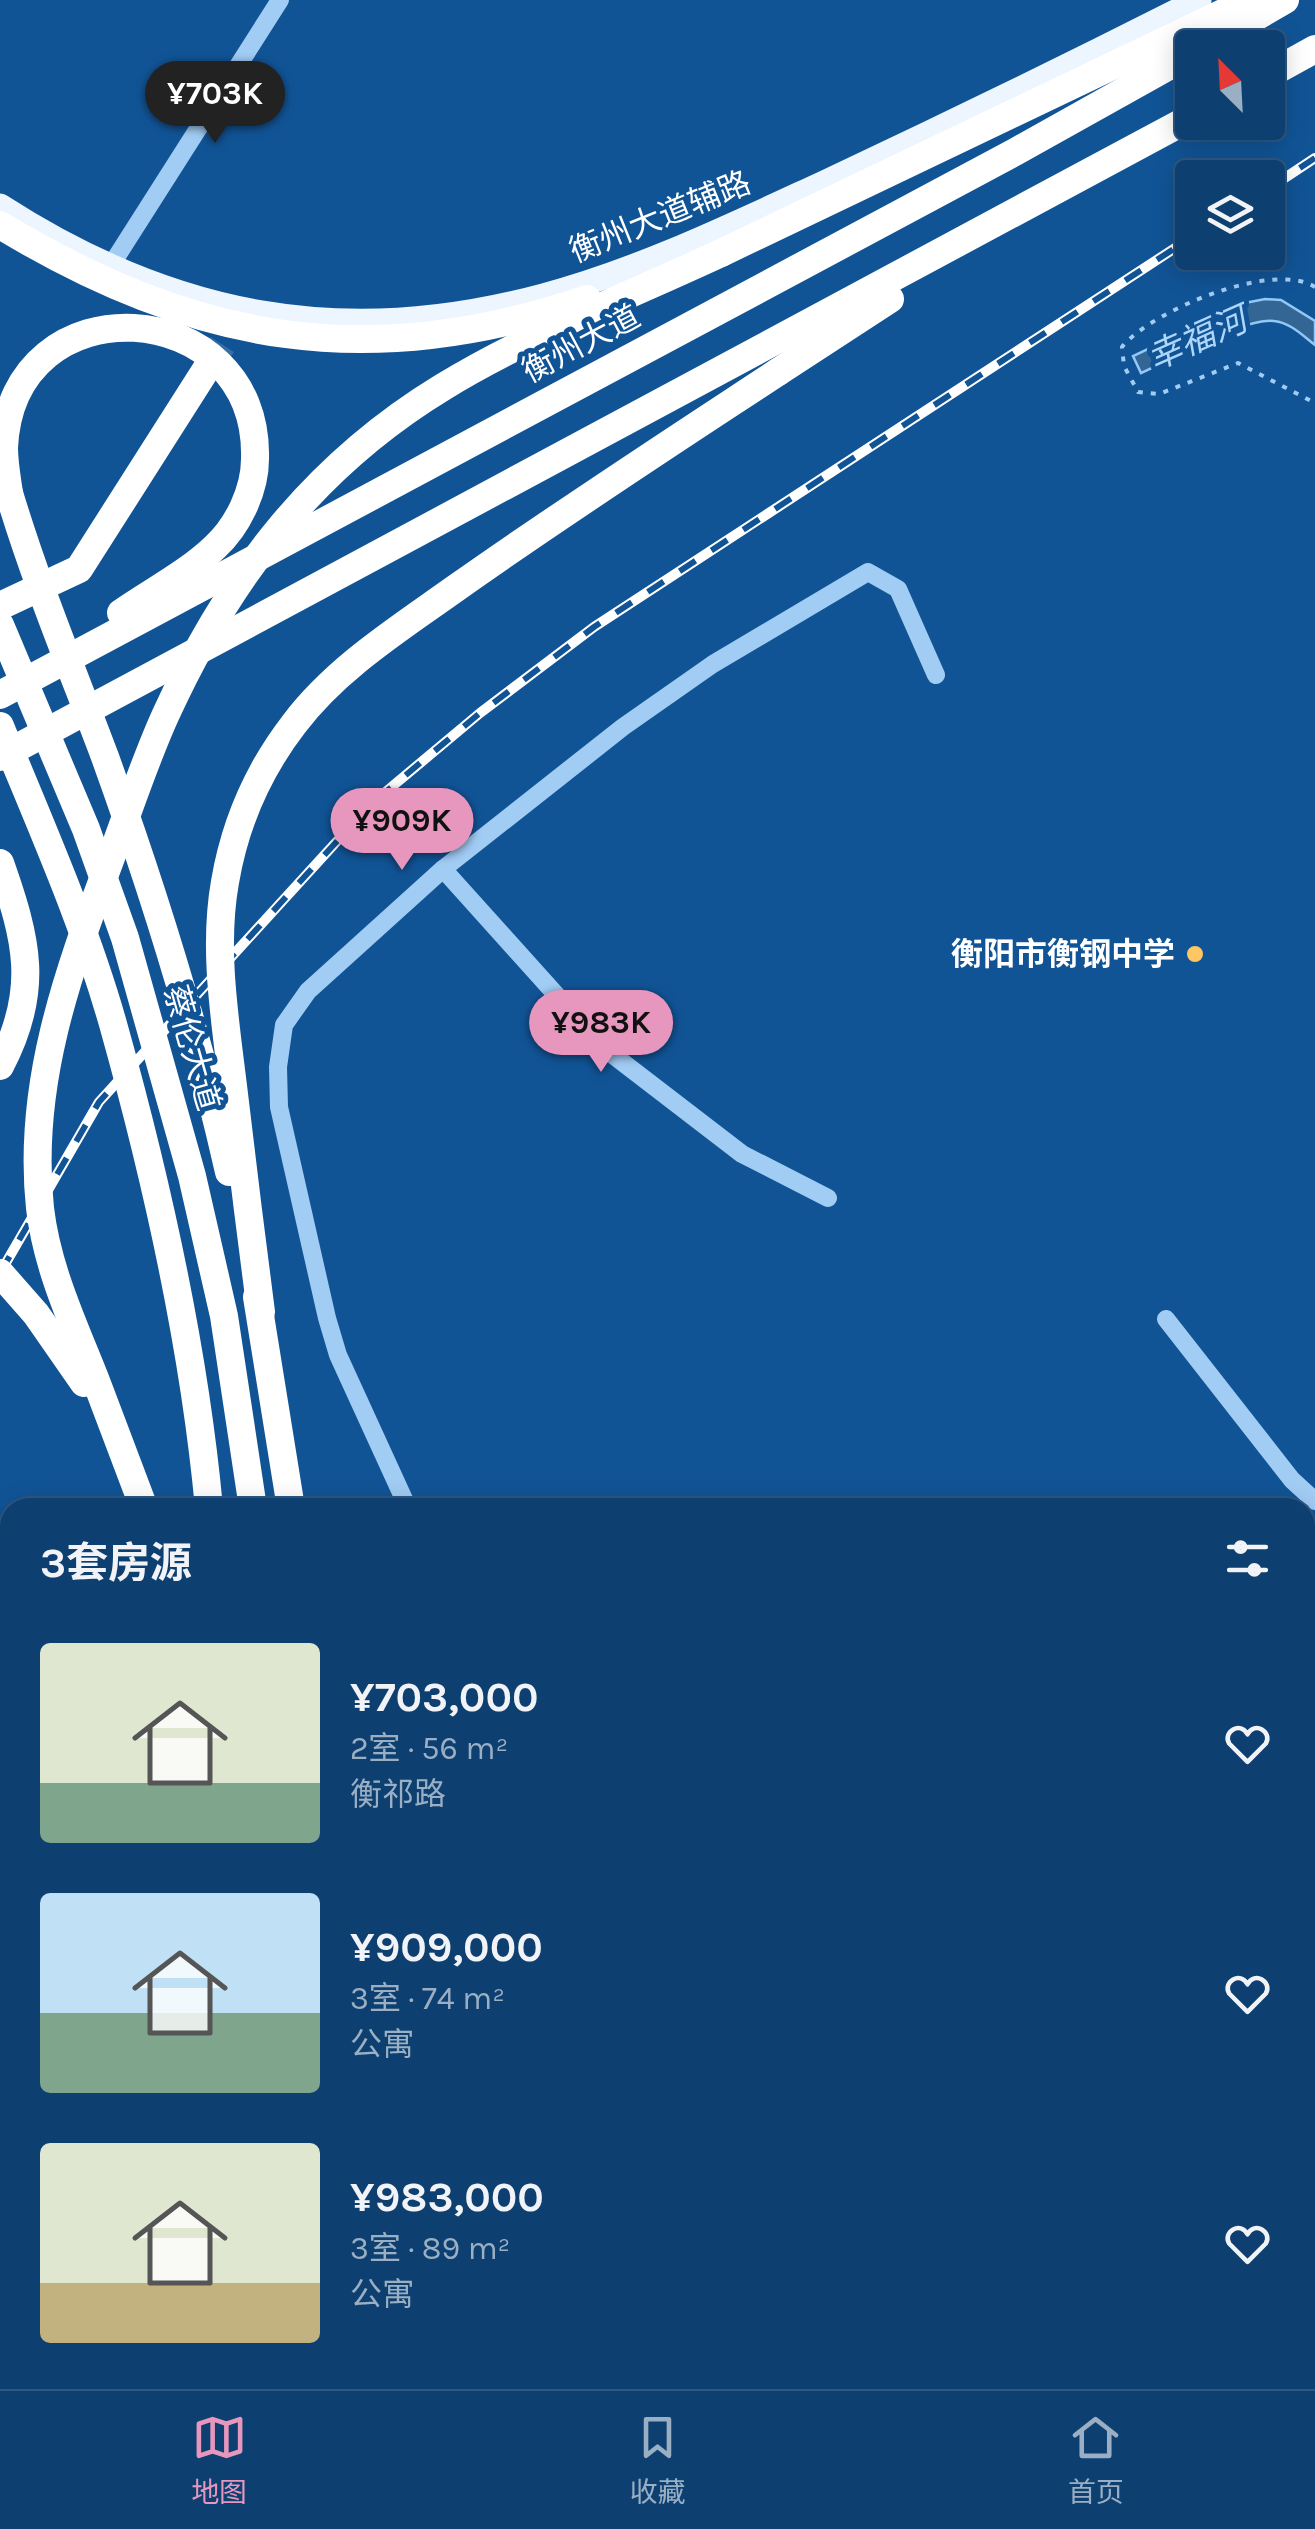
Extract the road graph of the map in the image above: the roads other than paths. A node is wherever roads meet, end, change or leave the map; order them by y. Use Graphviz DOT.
graph roads {
  1 [pos="270,0"];
  2 [pos="280,0"];
  3 [pos="1199,0"];
  4 [pos="1250,0"];
  5 [pos="1285,0"];
  6 [pos="1233,30"];
  7 [pos="1315,48"];
  8 [pos="1175,63"];
  9 [pos="1285,65"];
  10 [pos="1175,126"];
  11 [pos="1048,197"];
  12 [pos="0,206"];
  13 [pos="0,226"];
  14 [pos="721,253"];
  15 [pos="107,266"];
  16 [pos="242,312"];
  17 [pos="226,336"];
  18 [pos="207,368"];
  19 [pos="0,606"];
  20 [pos="0,625"];
  21 [pos="936,674"];
  22 [pos="3,693"];
  23 [pos="0,726"];
  24 [pos="0,757"];
  25 [pos="0,862"];
  26 [pos="443,868"];
  27 [pos="0,1066"];
  28 [pos="828,1198"];
  29 [pos="0,1273"];
  30 [pos="260,1312"];
  31 [pos="1166,1319"];
  32 [pos="117,1438"];
  33 [pos="140,1498"];
  34 [pos="208,1498"];
  35 [pos="251,1498"];
  36 [pos="289,1498"];
  37 [pos="403,1498"];
  38 [pos="1312,1498"];
  1 -- 15 [label="street"];
  2 -- 15 [label="street"];
  3 -- 16 [label="main road, 衡州大道辅路"];
  4 -- 14 [label="highway"];
  5 -- 6 [label="highway"];
  7 -- 9 [label="highway"];
  8 -- 22 [label="highway, 衡州大道"];
  10 -- 11 [label="highway"];
  11 -- 24 [label="highway"];
  11 -- 30 [label="highway, bridge"];
  12 -- 15 [label="main road, 衡州大道辅路"];
  13 -- 14 [label="highway, bridge"];
  14 -- 32 [label="highway, bridge"];
  15 -- 16 [label="main road, 衡州大道辅路"];
  16 -- 17 [label="highway"];
  18 -- 19 [label="highway"];
  20 -- 35 [label="highway, 蔡伦大道, bridge"];
  21 -- 26 [label="street"];
  22 -- 30 [label="highway, bridge"];
  23 -- 34 [label="highway, bridge"];
  25 -- 27 [label="highway"];
  26 -- 28 [label="street"];
  26 -- 37 [label="street"];
  29 -- 32 [label="highway, bridge"];
  30 -- 36 [label="highway, bridge"];
  31 -- 38 [label="street"];
  32 -- 33 [label="highway, bridge"];
}
